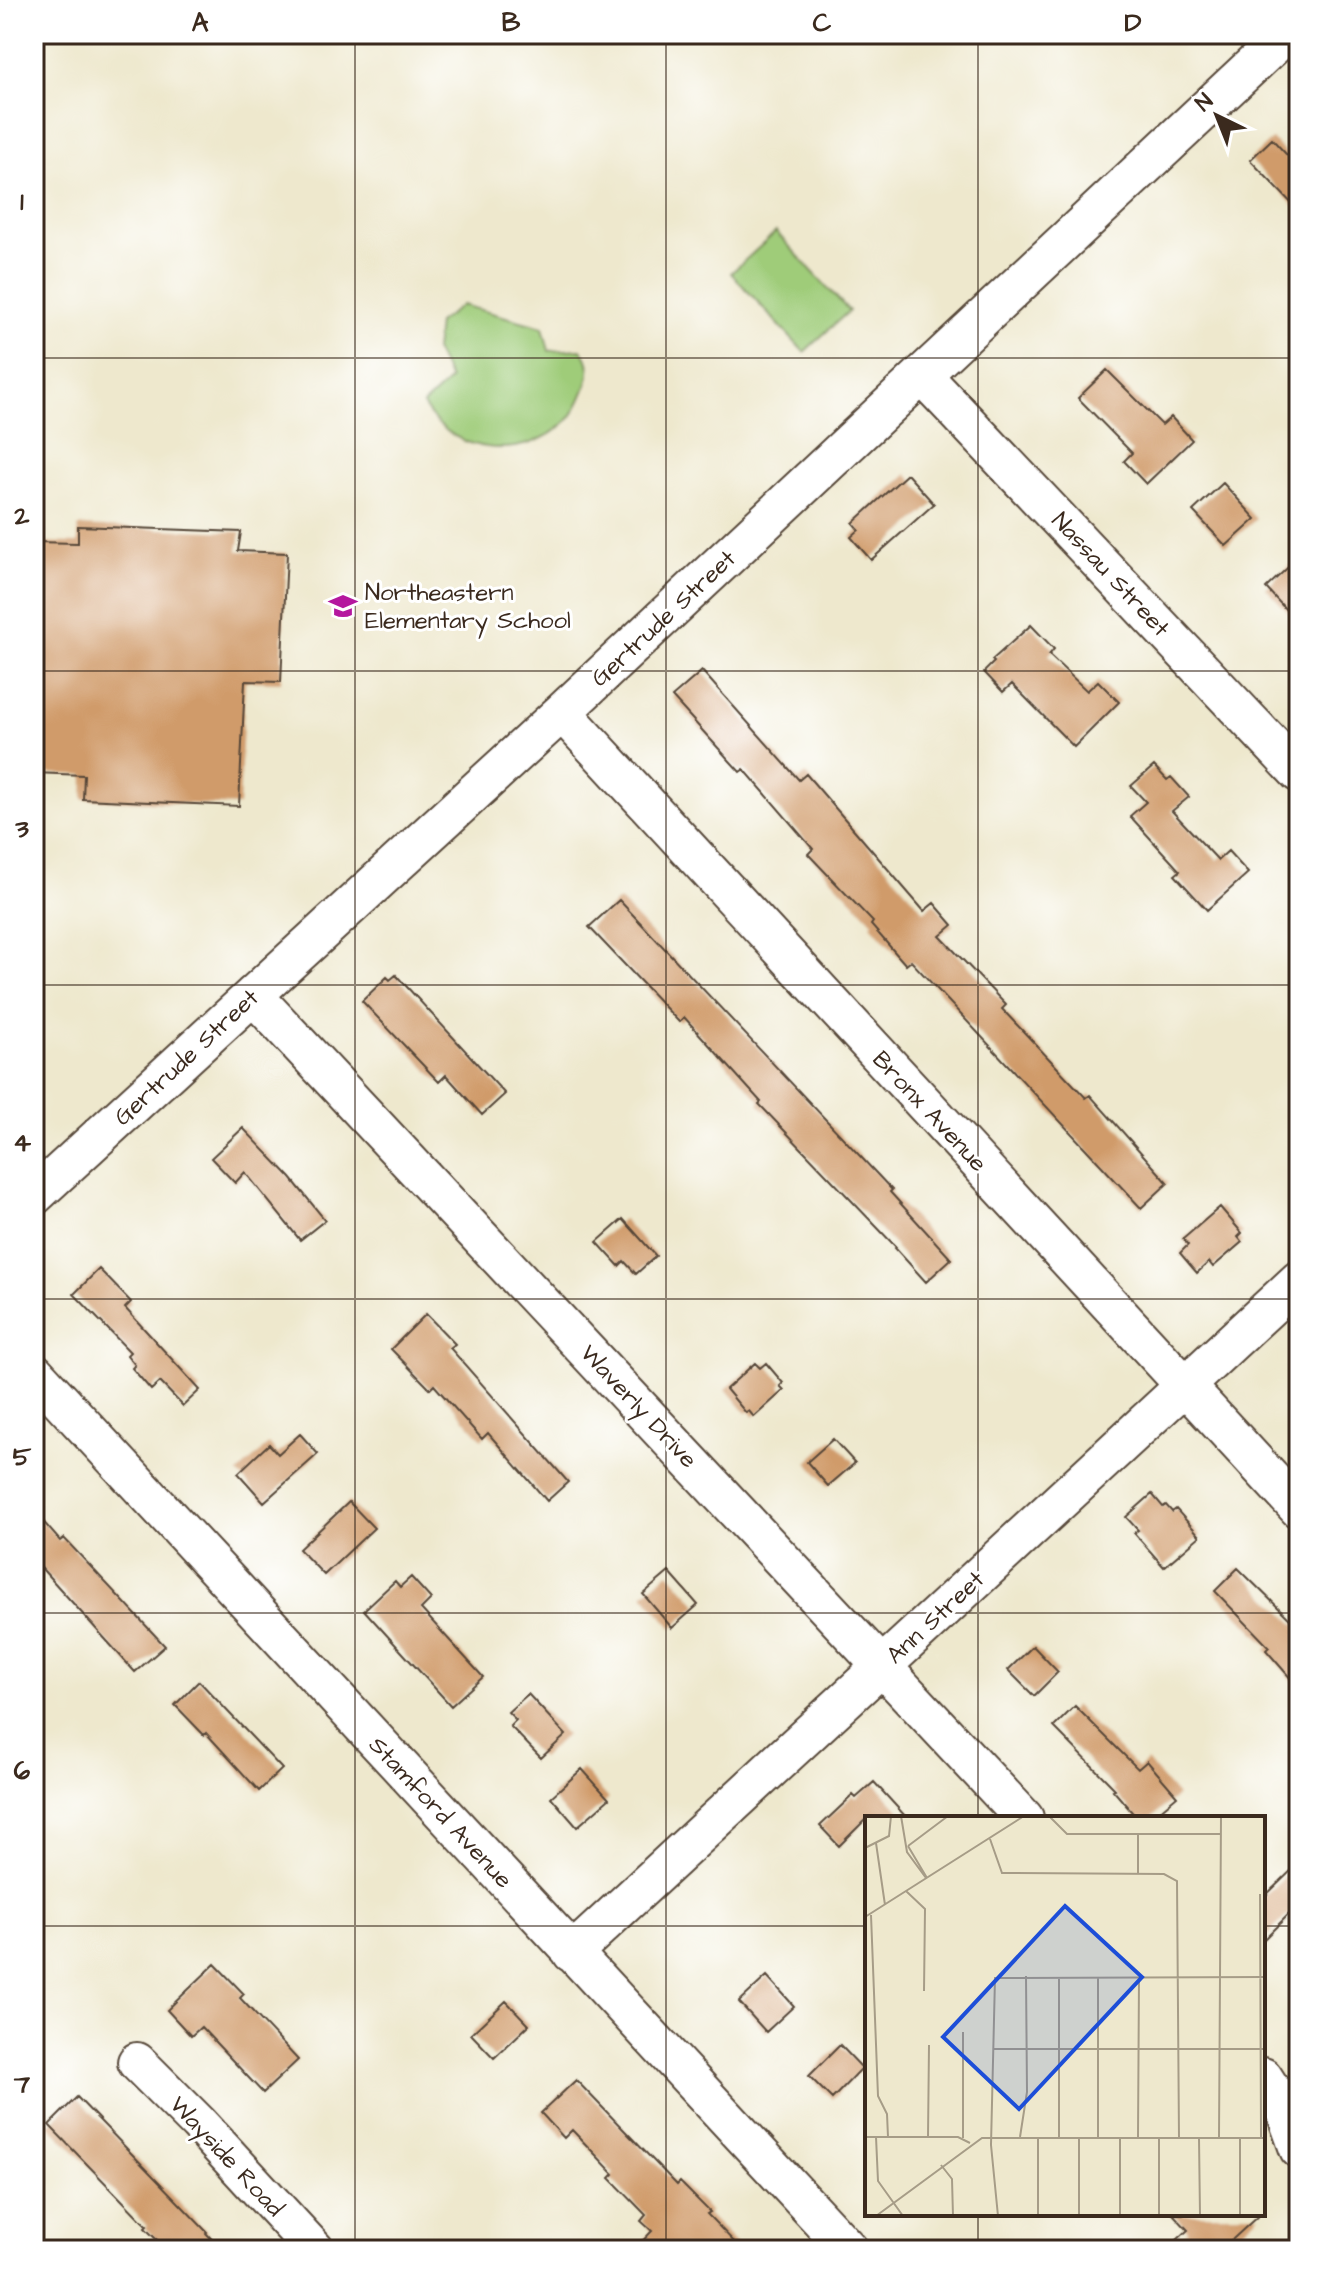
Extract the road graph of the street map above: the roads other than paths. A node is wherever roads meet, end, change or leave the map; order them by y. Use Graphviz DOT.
graph roads {
  1 [pos="1286,34"];
  2 [pos="922,375"];
  3 [pos="562,712"];
  4 [pos="1299,773"];
  5 [pos="253,995"];
  6 [pos="34,1196"];
  7 [pos="1299,1280"];
  8 [pos="34,1372"];
  9 [pos="1185,1386"];
  10 [pos="1299,1509"];
  11 [pos="882,1666"];
  12 [pos="1022,1816"];
  13 [pos="572,1953"];
  14 [pos="137,2062"];
  15 [pos="1265,2080"];
  16 [pos="1299,2149"];
  17 [pos="315,2250"];
  18 [pos="849,2250"];
  1 -- 2 [label="street, Gertrude Street"];
  2 -- 3 [label="street, Gertrude Street"];
  2 -- 4 [label="street, Nassau Street"];
  3 -- 5 [label="street, Gertrude Street"];
  3 -- 9 [label="street, Bronx Avenue"];
  5 -- 6 [label="street, Gertrude Street"];
  5 -- 11 [label="street, Waverly Drive"];
  7 -- 9 [label="street, Ann Street"];
  8 -- 13 [label="street, Stamford Avenue"];
  9 -- 10 [label="street, Bronx Avenue"];
  9 -- 11 [label="street, Ann Street"];
  11 -- 12 [label="street, Waverly Drive"];
  11 -- 13 [label="street, Ann Street"];
  13 -- 18 [label="street, Stamford Avenue"];
  14 -- 17 [label="street, Wayside Road"];
  15 -- 16 [label="street"];
}
